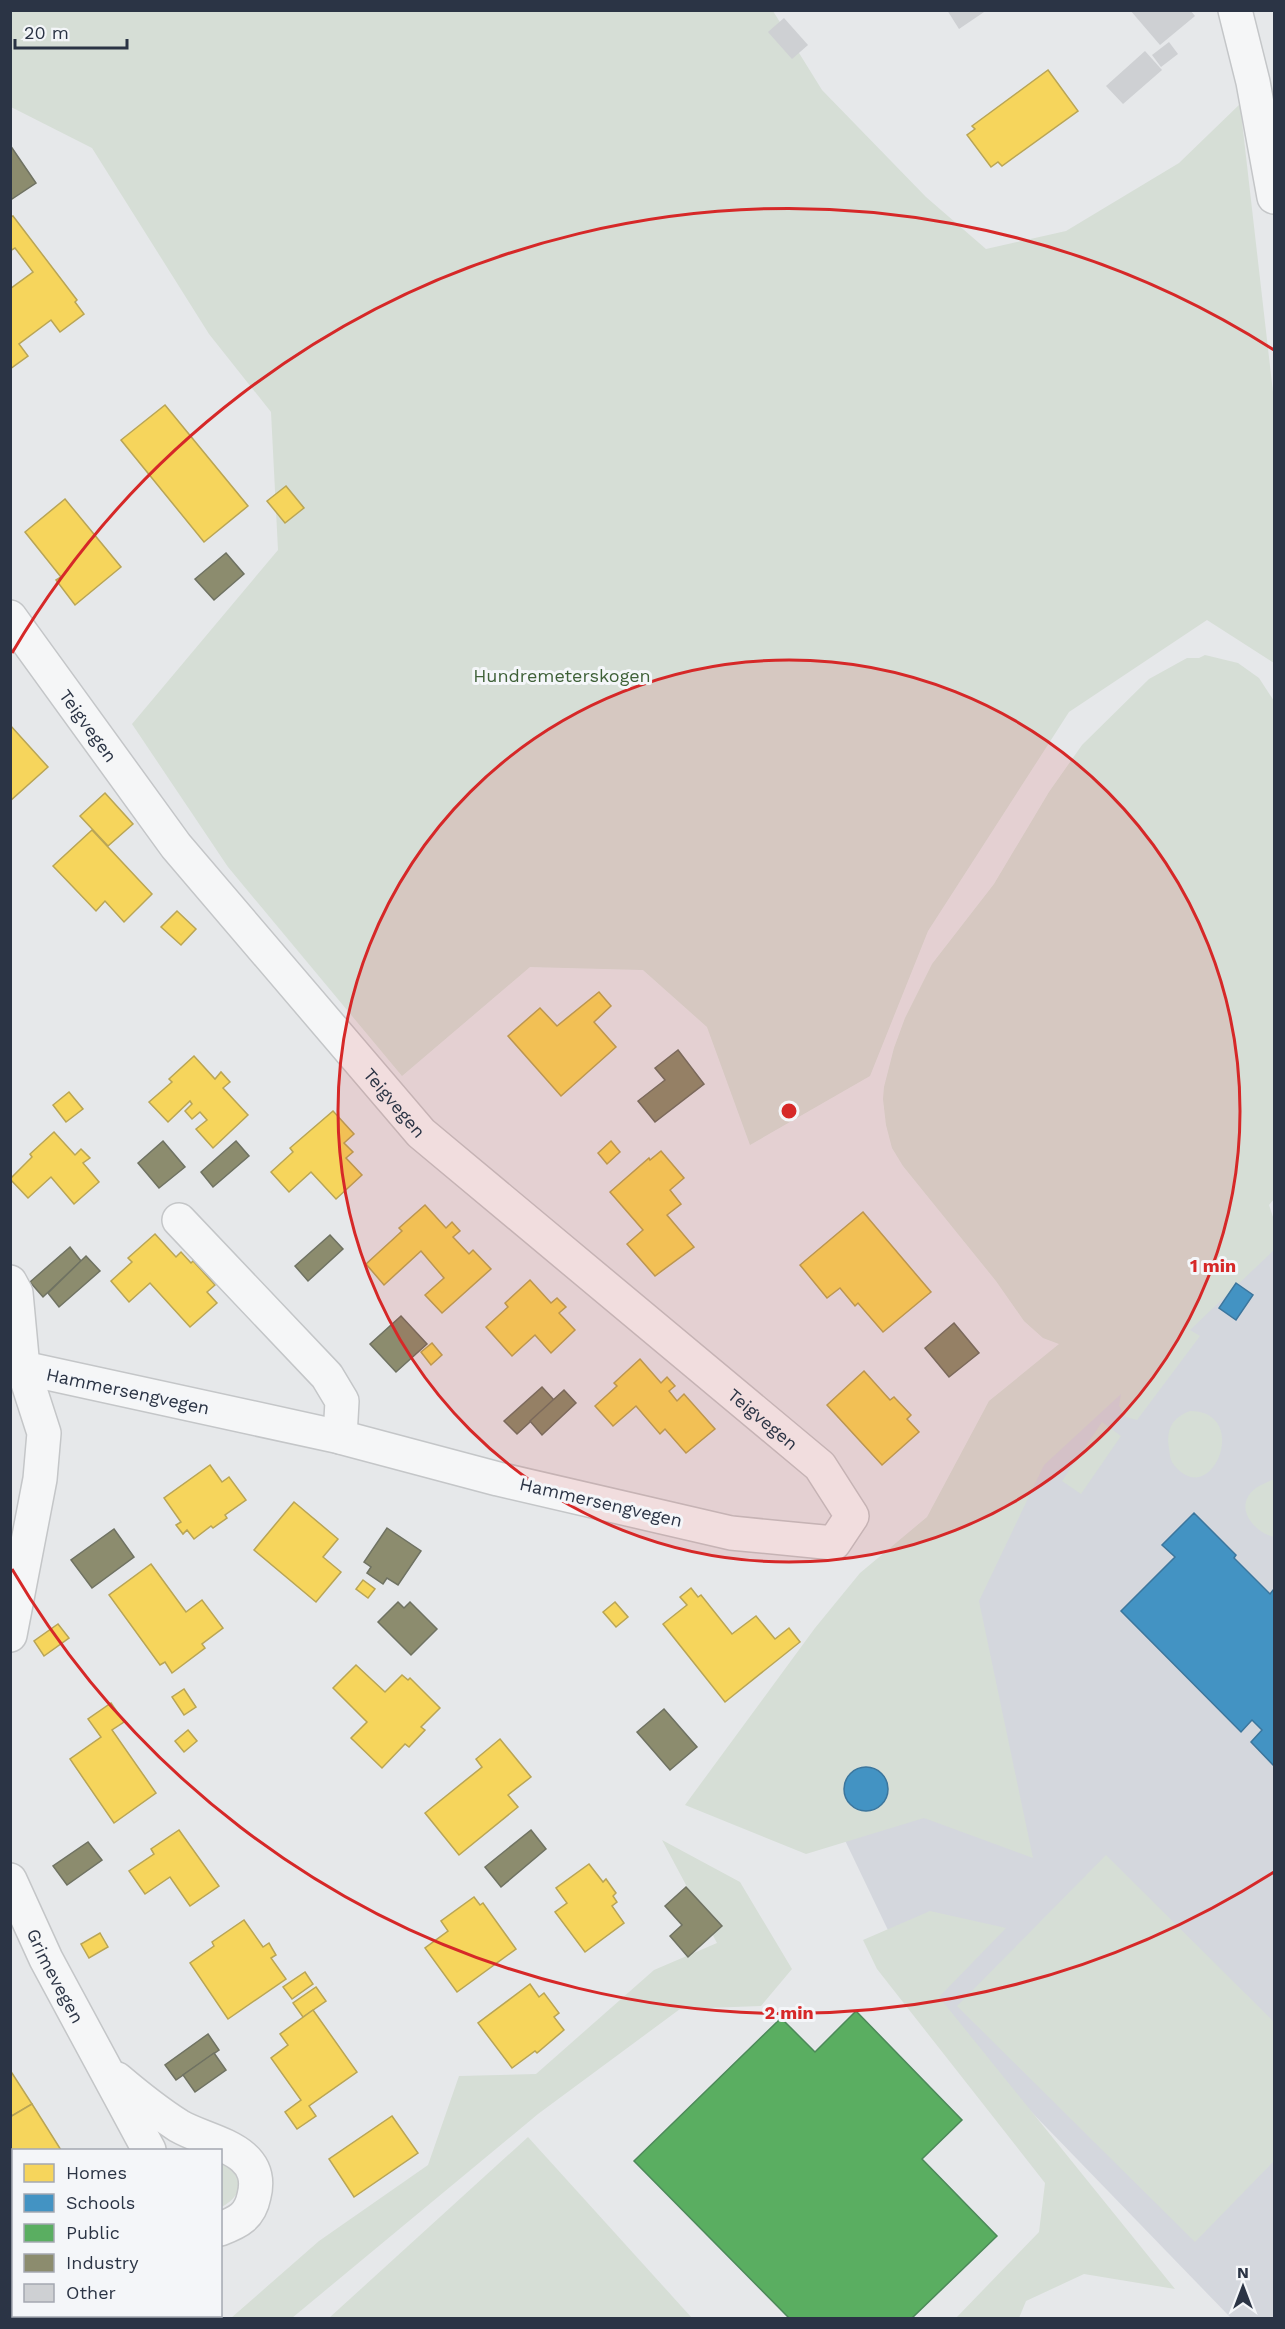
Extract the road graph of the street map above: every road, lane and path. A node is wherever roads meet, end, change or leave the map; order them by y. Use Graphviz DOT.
graph roads {
  1 [pos="1235,10"];
  2 [pos="1275,197"];
  3 [pos="10,617"];
  4 [pos="179,1220"];
  5 [pos="10,1282"];
  6 [pos="17,1366"];
  7 [pos="339,1437"];
  8 [pos="852,1516"];
  9 [pos="10,1635"];
  10 [pos="10,1880"];
  11 [pos="107,2070"];
  12 [pos="148,2149"];
  13 [pos="222,2228"];
  1 -- 2 [label="street"];
  3 -- 8 [label="street, Teigvegen"];
  4 -- 7 [label="street"];
  5 -- 6 [label="street, Hammersengvegen"];
  6 -- 7 [label="street, Hammersengvegen"];
  6 -- 9 [label="street"];
  7 -- 8 [label="street, Hammersengvegen"];
  10 -- 11 [label="street, Grimevegen"];
  11 -- 12 [label="street, Grimevegen"];
  11 -- 13 [label="street, Grimevegen"];
}
